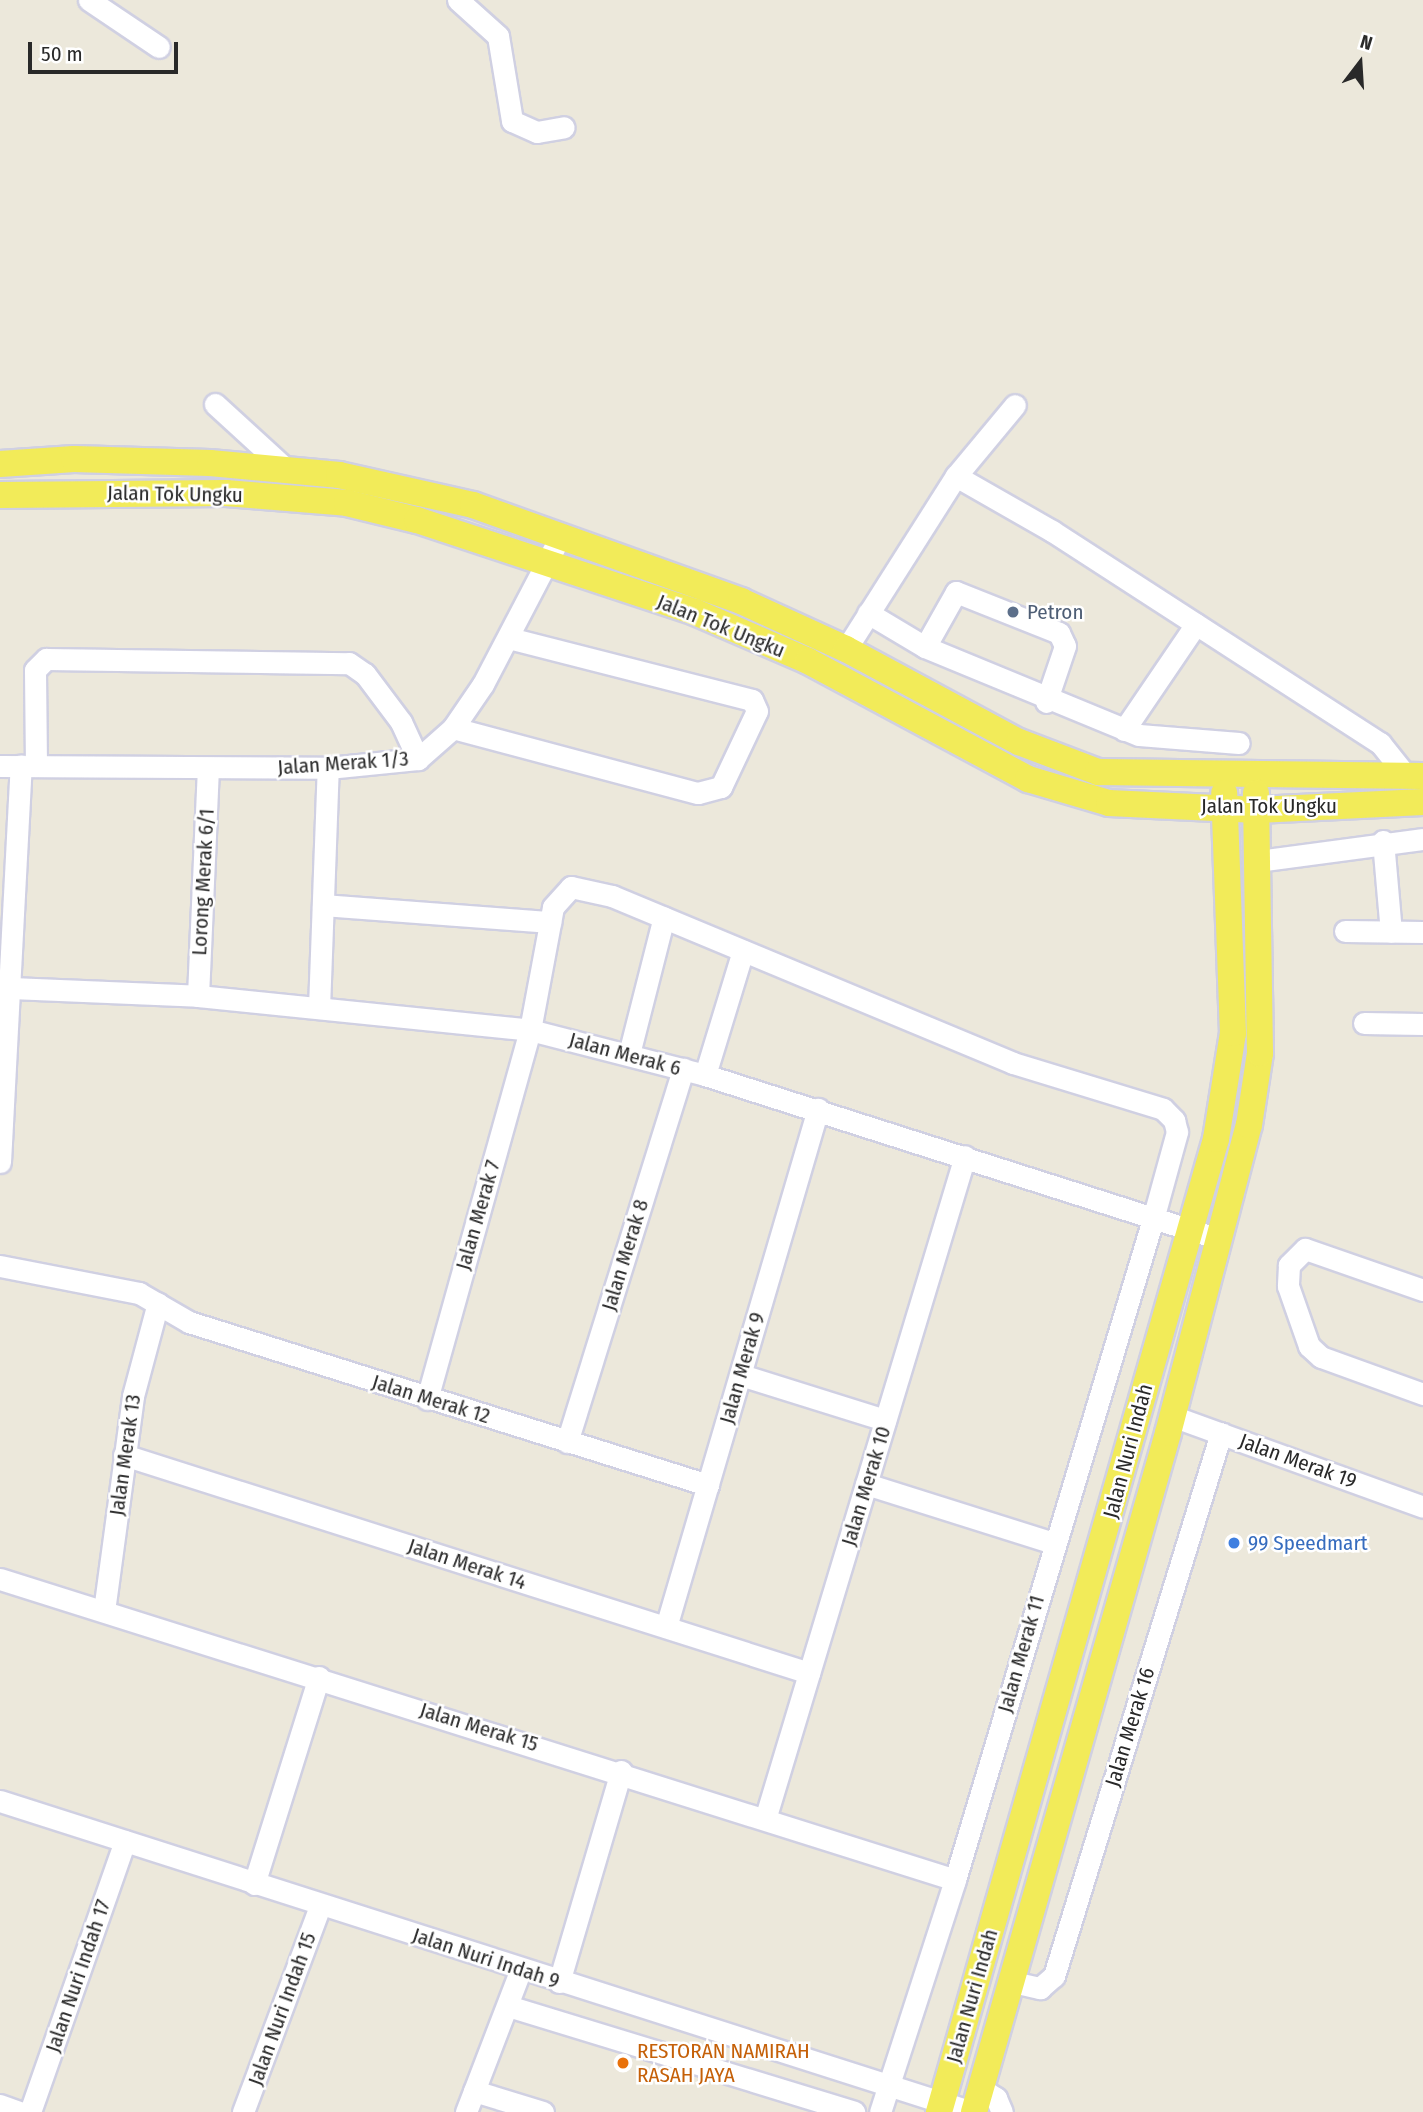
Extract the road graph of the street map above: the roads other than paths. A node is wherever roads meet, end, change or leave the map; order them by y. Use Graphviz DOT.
graph roads {
  1 [pos="89,0"];
  2 [pos="458,0"];
  3 [pos="159,47"];
  4 [pos="564,127"];
  5 [pos="215,404"];
  6 [pos="1015,405"];
  7 [pos="0,464"];
  8 [pos="287,470"];
  9 [pos="956,476"];
  10 [pos="0,495"];
  11 [pos="561,535"];
  12 [pos="547,563"];
  13 [pos="868,614"];
  14 [pos="1196,624"];
  15 [pos="513,631"];
  16 [pos="925,647"];
  17 [pos="846,649"];
  18 [pos="1046,702"];
  19 [pos="453,728"];
  20 [pos="1124,730"];
  21 [pos="1159,738"];
  22 [pos="1239,743"];
  23 [pos="418,759"];
  24 [pos="19,766"];
  25 [pos="328,768"];
  26 [pos="208,769"];
  27 [pos="1161,776"];
  28 [pos="1415,776"];
  29 [pos="1223,778"];
  30 [pos="1256,778"];
  31 [pos="1423,802"];
  32 [pos="1226,808"];
  33 [pos="1257,810"];
  34 [pos="1423,839"];
  35 [pos="1383,841"];
  36 [pos="1258,861"];
  37 [pos="571,887"];
  38 [pos="323,905"];
  39 [pos="664,917"];
  40 [pos="550,922"];
  41 [pos="1345,931"];
  42 [pos="1391,932"];
  43 [pos="1423,932"];
  44 [pos="743,951"];
  45 [pos="198,996"];
  46 [pos="7,1000"];
  47 [pos="319,1009"];
  48 [pos="1364,1023"];
  49 [pos="1423,1024"];
  50 [pos="530,1030"];
  51 [pos="629,1054"];
  52 [pos="683,1069"];
  53 [pos="705,1075"];
  54 [pos="818,1110"];
  55 [pos="965,1156"];
  56 [pos="0,1162"];
  57 [pos="1153,1219"];
  58 [pos="1188,1231"];
  59 [pos="1216,1238"];
  60 [pos="0,1266"];
  61 [pos="1423,1290"];
  62 [pos="158,1303"];
  63 [pos="741,1375"];
  64 [pos="1423,1394"];
  65 [pos="426,1399"];
  66 [pos="1172,1416"];
  67 [pos="886,1420"];
  68 [pos="1221,1433"];
  69 [pos="567,1442"];
  70 [pos="124,1455"];
  71 [pos="866,1483"];
  72 [pos="708,1485"];
  73 [pos="1423,1507"];
  74 [pos="1053,1543"];
  75 [pos="0,1579"];
  76 [pos="104,1611"];
  77 [pos="666,1627"];
  78 [pos="809,1673"];
  79 [pos="319,1677"];
  80 [pos="621,1771"];
  81 [pos="0,1801"];
  82 [pos="766,1816"];
  83 [pos="125,1841"];
  84 [pos="955,1880"];
  85 [pos="254,1884"];
  86 [pos="320,1906"];
  87 [pos="521,1969"];
  88 [pos="559,1982"];
  89 [pos="1013,1982"];
  90 [pos="508,2006"];
  91 [pos="888,2087"];
  92 [pos="474,2091"];
  93 [pos="976,2104"];
  94 [pos="0,2105"];
  95 [pos="940,2108"];
  96 [pos="19,2112"];
  97 [pos="30,2112"];
  98 [pos="243,2112"];
  99 [pos="466,2112"];
  100 [pos="542,2112"];
  101 [pos="854,2112"];
  102 [pos="880,2112"];
  103 [pos="1002,2112"];
  1 -- 3 [label="street"];
  2 -- 4 [label="street"];
  5 -- 8 [label="street"];
  6 -- 9 [label="street"];
  7 -- 8 [label="main road, Jalan Tok Ungku"];
  8 -- 11 [label="main road, Jalan Tok Ungku"];
  9 -- 13 [label="street"];
  9 -- 14 [label="street"];
  10 -- 12 [label="main road, Jalan Tok Ungku"];
  11 -- 12 [label="street, Jalan Merak 1/3"];
  11 -- 17 [label="main road, Jalan Tok Ungku"];
  12 -- 15 [label="street, Jalan Merak 1/3"];
  12 -- 32 [label="main road, Jalan Tok Ungku"];
  13 -- 16 [label="street"];
  13 -- 17 [label="street"];
  14 -- 20 [label="street"];
  14 -- 28 [label="street"];
  15 -- 19 [label="street, Jalan Merak 1/3"];
  15 -- 19 [label="street"];
  16 -- 18 [label="street"];
  16 -- 18 [label="street"];
  17 -- 27 [label="main road, Jalan Tok Ungku"];
  18 -- 20 [label="street"];
  19 -- 23 [label="street, Jalan Merak 1/3"];
  20 -- 21 [label="street"];
  21 -- 22 [label="street"];
  21 -- 27 [label="street"];
  23 -- 24 [label="street"];
  23 -- 25 [label="street, Jalan Merak 1/3"];
  24 -- 26 [label="street, Jalan Merak 1/3"];
  24 -- 46 [label="street"];
  25 -- 26 [label="street, Jalan Merak 1/3"];
  25 -- 38 [label="street"];
  26 -- 45 [label="street, Lorong Merak 6/1"];
  27 -- 29 [label="main road, Jalan Tok Ungku"];
  28 -- 30 [label="main road, Jalan Tok Ungku"];
  29 -- 30 [label="main road, Jalan Tok Ungku"];
  29 -- 32 [label="main road, Jalan Nuri Indah"];
  30 -- 33 [label="main road, Jalan Nuri Indah"];
  31 -- 33 [label="main road, Jalan Tok Ungku"];
  32 -- 33 [label="main road, Jalan Tok Ungku"];
  32 -- 58 [label="main road, Jalan Nuri Indah"];
  33 -- 36 [label="main road, Jalan Nuri Indah"];
  34 -- 35 [label="street"];
  35 -- 36 [label="street"];
  35 -- 42 [label="street"];
  36 -- 59 [label="main road, Jalan Nuri Indah"];
  37 -- 39 [label="street, Jalan Merak 11"];
  37 -- 40 [label="street, Jalan Merak 7"];
  38 -- 40 [label="street"];
  38 -- 47 [label="street"];
  39 -- 44 [label="street, Jalan Merak 11"];
  39 -- 51 [label="street"];
  40 -- 50 [label="street, Jalan Merak 7"];
  41 -- 42 [label="street"];
  42 -- 43 [label="street"];
  44 -- 53 [label="street"];
  44 -- 57 [label="street, Jalan Merak 11"];
  45 -- 46 [label="street, Jalan Merak 6"];
  45 -- 47 [label="street, Jalan Merak 6"];
  46 -- 56 [label="street"];
  47 -- 50 [label="street, Jalan Merak 6"];
  48 -- 49 [label="street"];
  50 -- 51 [label="street, Jalan Merak 6"];
  50 -- 65 [label="street, Jalan Merak 7"];
  51 -- 52 [label="street, Jalan Merak 6"];
  52 -- 53 [label="street, Jalan Merak 6"];
  52 -- 69 [label="street, Jalan Merak 8"];
  53 -- 54 [label="street, Jalan Merak 6"];
  54 -- 55 [label="street, Jalan Merak 6"];
  54 -- 63 [label="street, Jalan Merak 9"];
  55 -- 57 [label="street, Jalan Merak 6"];
  55 -- 67 [label="street, Jalan Merak 10"];
  57 -- 58 [label="street, Jalan Merak 6"];
  57 -- 74 [label="street, Jalan Merak 11"];
  58 -- 59 [label="street, Jalan Merak 6"];
  58 -- 95 [label="main road, Jalan Nuri Indah"];
  59 -- 66 [label="main road, Jalan Nuri Indah"];
  60 -- 62 [label="street, Jalan Merak 12"];
  61 -- 64 [label="street"];
  62 -- 65 [label="street, Jalan Merak 12"];
  62 -- 70 [label="street, Jalan Merak 13"];
  63 -- 67 [label="street"];
  63 -- 72 [label="street, Jalan Merak 9"];
  65 -- 69 [label="street, Jalan Merak 12"];
  66 -- 68 [label="street, Jalan Merak 19"];
  66 -- 89 [label="main road, Jalan Nuri Indah"];
  67 -- 71 [label="street, Jalan Merak 10"];
  68 -- 73 [label="street, Jalan Merak 19"];
  68 -- 89 [label="street, Jalan Merak 16"];
  69 -- 72 [label="street, Jalan Merak 12"];
  70 -- 76 [label="street, Jalan Merak 13"];
  70 -- 77 [label="street, Jalan Merak 14"];
  71 -- 74 [label="street"];
  71 -- 78 [label="street, Jalan Merak 10"];
  72 -- 77 [label="street, Jalan Merak 9"];
  74 -- 84 [label="street, Jalan Merak 11"];
  75 -- 76 [label="street, Jalan Merak 15"];
  76 -- 79 [label="street, Jalan Merak 15"];
  77 -- 78 [label="street, Jalan Merak 14"];
  78 -- 82 [label="street, Jalan Merak 10"];
  79 -- 80 [label="street, Jalan Merak 15"];
  79 -- 85 [label="street"];
  80 -- 82 [label="street, Jalan Merak 15"];
  80 -- 88 [label="street"];
  81 -- 83 [label="street, Jalan Nuri Indah 9"];
  82 -- 84 [label="street, Jalan Merak 15"];
  83 -- 85 [label="street, Jalan Nuri Indah 9"];
  83 -- 97 [label="street, Jalan Nuri Indah 17"];
  84 -- 91 [label="street, Jalan Merak 11"];
  85 -- 86 [label="street, Jalan Nuri Indah 9"];
  86 -- 87 [label="street, Jalan Nuri Indah 9"];
  86 -- 98 [label="street, Jalan Nuri Indah 15"];
  87 -- 88 [label="street, Jalan Nuri Indah 9"];
  87 -- 90 [label="street"];
  88 -- 91 [label="street, Jalan Nuri Indah 9"];
  89 -- 93 [label="main road, Jalan Nuri Indah"];
  90 -- 92 [label="street"];
  90 -- 101 [label="street"];
  91 -- 95 [label="street, Jalan Nuri Indah 9"];
  91 -- 102 [label="street, Jalan Merak 11"];
  92 -- 99 [label="street"];
  92 -- 100 [label="street"];
  93 -- 95 [label="street, Jalan Nuri Indah 9"];
  93 -- 103 [label="street"];
  94 -- 96 [label="street"];
}
